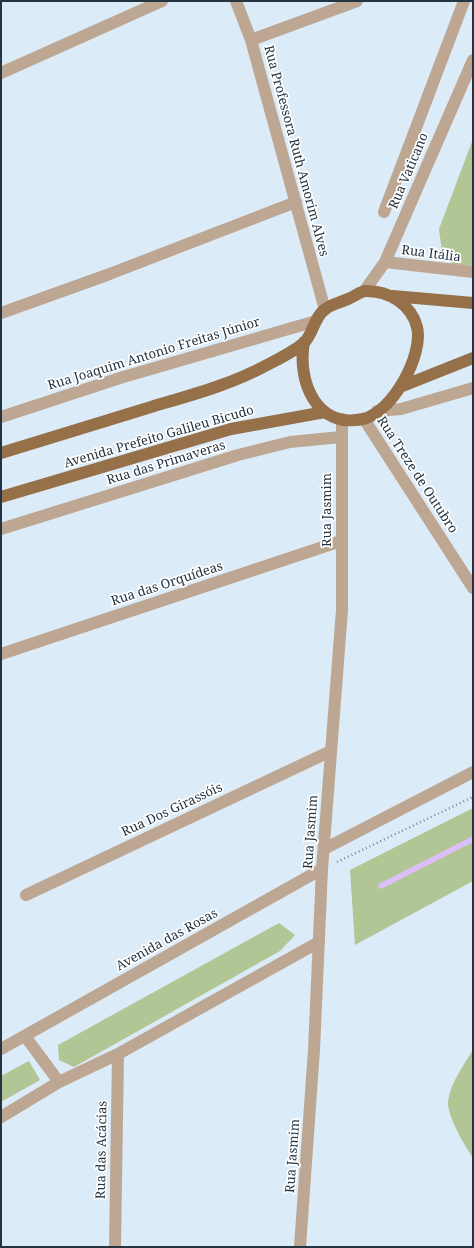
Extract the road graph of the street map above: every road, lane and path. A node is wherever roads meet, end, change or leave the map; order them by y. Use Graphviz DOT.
graph roads {
  1 [pos="162,1"];
  2 [pos="236,1"];
  3 [pos="357,1"];
  4 [pos="464,1"];
  5 [pos="251,40"];
  6 [pos="473,60"];
  7 [pos="1,73"];
  8 [pos="296,202"];
  9 [pos="384,212"];
  10 [pos="386,262"];
  11 [pos="473,272"];
  12 [pos="365,290"];
  13 [pos="393,296"];
  14 [pos="473,303"];
  15 [pos="325,310"];
  16 [pos="1,313"];
  17 [pos="316,321"];
  18 [pos="304,342"];
  19 [pos="473,358"];
  20 [pos="400,387"];
  21 [pos="473,388"];
  22 [pos="377,411"];
  23 [pos="325,412"];
  24 [pos="1,417"];
  25 [pos="342,419"];
  26 [pos="364,419"];
  27 [pos="341,437"];
  28 [pos="1,453"];
  29 [pos="1,497"];
  30 [pos="1,529"];
  31 [pos="341,541"];
  32 [pos="473,588"];
  33 [pos="1,654"];
  34 [pos="331,751"];
  35 [pos="473,772"];
  36 [pos="473,797"];
  37 [pos="324,848"];
  38 [pos="322,869"];
  39 [pos="26,895"];
  40 [pos="319,942"];
  41 [pos="25,1036"];
  42 [pos="1,1049"];
  43 [pos="118,1054"];
  44 [pos="60,1082"];
  45 [pos="1,1117"];
  46 [pos="115,1247"];
  47 [pos="300,1247"];
  1 -- 7 [label="street"];
  2 -- 5 [label="street, Rua Professora Ruth Amorim Alves"];
  3 -- 5 [label="street"];
  4 -- 9 [label="street"];
  5 -- 8 [label="street, Rua Professora Ruth Amorim Alves"];
  6 -- 10 [label="street, Rua Vaticano"];
  8 -- 15 [label="street, Rua Professora Ruth Amorim Alves"];
  8 -- 16 [label="street"];
  10 -- 11 [label="street, Rua Itália"];
  10 -- 12 [label="street, Rua Vaticano"];
  12 -- 13 [label="main road"];
  12 -- 15 [label="main road"];
  13 -- 14 [label="main road"];
  13 -- 20 [label="main road"];
  15 -- 17 [label="main road"];
  17 -- 18 [label="main road"];
  17 -- 24 [label="street, Rua Joaquim Antonio Freitas Júnior"];
  18 -- 23 [label="main road"];
  18 -- 28 [label="main road"];
  19 -- 20 [label="main road"];
  20 -- 22 [label="main road"];
  21 -- 22 [label="street"];
  22 -- 26 [label="main road"];
  23 -- 25 [label="main road"];
  23 -- 29 [label="main road, Avenida Prefeito Galileu Bicudo"];
  25 -- 26 [label="main road"];
  25 -- 27 [label="street, Rua Jasmim"];
  26 -- 32 [label="street, Rua Treze de Outubro"];
  27 -- 30 [label="street, Rua das Primaveras"];
  27 -- 31 [label="street, Rua Jasmim"];
  31 -- 33 [label="street, Rua das Orquídeas"];
  31 -- 34 [label="street, Rua Jasmim"];
  34 -- 37 [label="street, Rua Jasmim"];
  34 -- 39 [label="street, Rua Dos Girassóis"];
  35 -- 37 [label="street"];
  36 -- 38 [label="path"];
  37 -- 38 [label="street, Rua Jasmim"];
  38 -- 40 [label="street, Rua Jasmim"];
  38 -- 41 [label="street, Avenida das Rosas"];
  40 -- 43 [label="street"];
  40 -- 47 [label="street, Rua Jasmim"];
  41 -- 42 [label="street, Avenida das Rosas"];
  41 -- 44 [label="street"];
  43 -- 44 [label="street"];
  43 -- 46 [label="street, Rua das Acácias"];
  44 -- 45 [label="street"];
}
